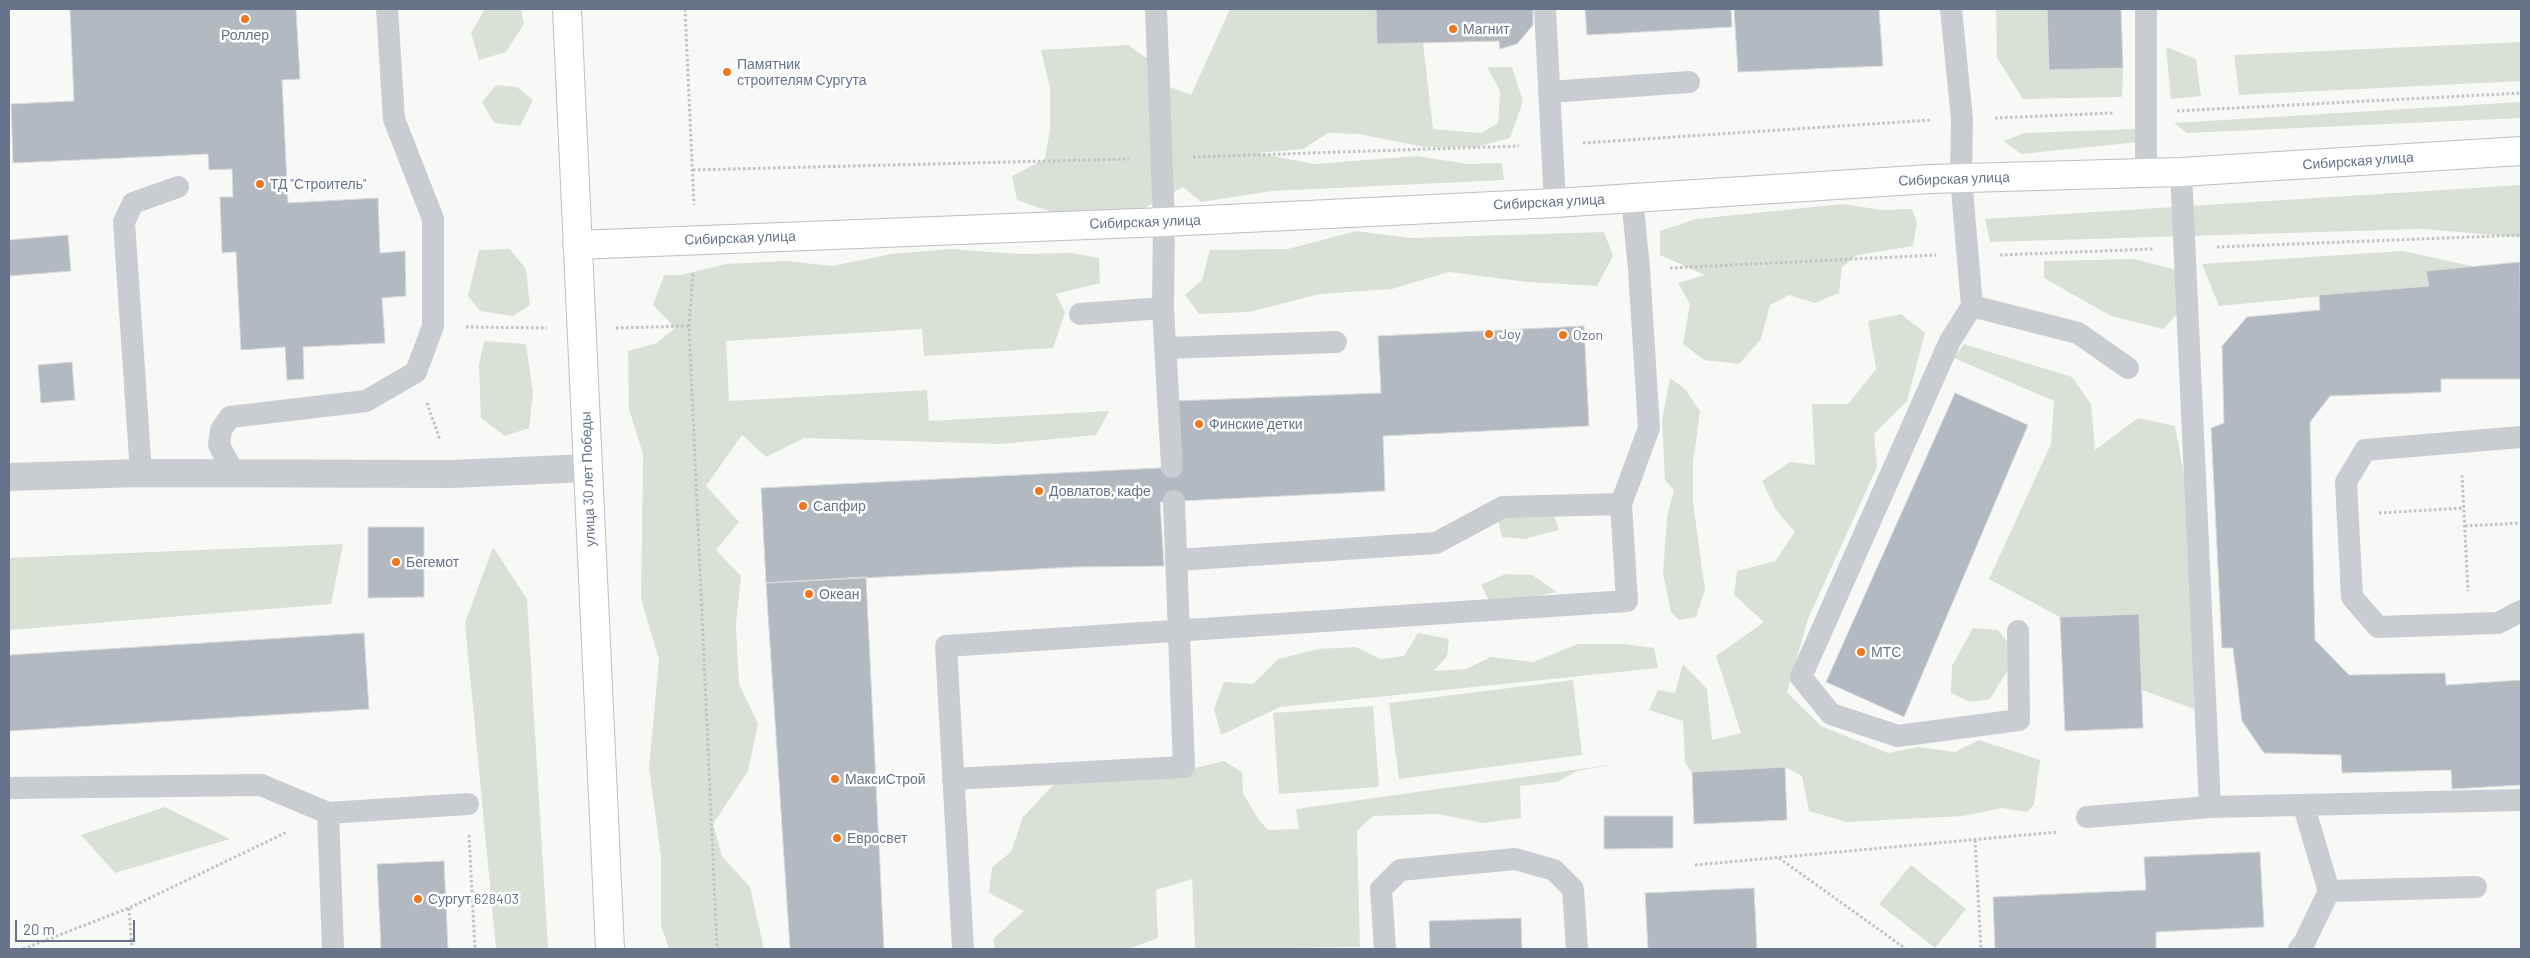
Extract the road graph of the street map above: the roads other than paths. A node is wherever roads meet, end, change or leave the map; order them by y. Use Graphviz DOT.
graph roads {
  1 [pos="387,9"];
  2 [pos="567,9"];
  3 [pos="1156,9"];
  4 [pos="1545,9"];
  5 [pos="1951,9"];
  6 [pos="2146,9"];
  7 [pos="1689,82"];
  8 [pos="1549,92"];
  9 [pos="2521,150"];
  10 [pos="2181,172"];
  11 [pos="2146,173"];
  12 [pos="1961,178"];
  13 [pos="178,187"];
  14 [pos="1632,197"];
  15 [pos="1554,203"];
  16 [pos="1164,222"];
  17 [pos="577,245"];
  18 [pos="1972,306"];
  19 [pos="1164,308"];
  20 [pos="1080,314"];
  21 [pos="1336,342"];
  22 [pos="1166,348"];
  23 [pos="2128,368"];
  24 [pos="2521,437"];
  25 [pos="1172,467"];
  26 [pos="588,468"];
  27 [pos="233,472"];
  28 [pos="141,473"];
  29 [pos="9,477"];
  30 [pos="1174,501"];
  31 [pos="1621,504"];
  32 [pos="1177,560"];
  33 [pos="2521,611"];
  34 [pos="1180,630"];
  35 [pos="2018,631"];
  36 [pos="953,779"];
  37 [pos="9,788"];
  38 [pos="2521,800"];
  39 [pos="468,804"];
  40 [pos="2210,807"];
  41 [pos="2304,807"];
  42 [pos="328,813"];
  43 [pos="2087,817"];
  44 [pos="2476,887"];
  45 [pos="2329,891"];
  46 [pos="333,949"];
  47 [pos="610,949"];
  48 [pos="963,949"];
  49 [pos="1385,949"];
  50 [pos="1577,949"];
  51 [pos="2299,949"];
  1 -- 27 [label="lane"];
  2 -- 17 [label="street, улица 30 лет Победы"];
  3 -- 16 [label="lane"];
  4 -- 8 [label="lane"];
  5 -- 12 [label="lane"];
  6 -- 11 [label="lane"];
  7 -- 8 [label="lane"];
  8 -- 15 [label="lane"];
  9 -- 10 [label="street, Сибирская улица"];
  10 -- 11 [label="street, Сибирская улица"];
  10 -- 40 [label="lane"];
  11 -- 12 [label="street, Сибирская улица"];
  12 -- 14 [label="street, Сибирская улица"];
  12 -- 18 [label="lane"];
  13 -- 28 [label="lane"];
  14 -- 15 [label="street, Сибирская улица"];
  14 -- 31 [label="lane"];
  15 -- 16 [label="street, Сибирская улица"];
  16 -- 17 [label="street, Сибирская улица"];
  16 -- 19 [label="lane"];
  17 -- 26 [label="street, улица 30 лет Победы"];
  18 -- 23 [label="lane"];
  18 -- 35 [label="lane"];
  19 -- 20 [label="lane"];
  19 -- 22 [label="lane"];
  21 -- 22 [label="lane"];
  22 -- 25 [label="lane"];
  24 -- 33 [label="lane"];
  26 -- 27 [label="street"];
  26 -- 47 [label="street, улица 30 лет Победы"];
  27 -- 28 [label="street"];
  28 -- 29 [label="street"];
  30 -- 32 [label="lane"];
  31 -- 32 [label="lane"];
  31 -- 34 [label="lane"];
  32 -- 34 [label="lane"];
  34 -- 36 [label="lane"];
  34 -- 36 [label="lane"];
  36 -- 48 [label="lane"];
  37 -- 42 [label="lane"];
  38 -- 41 [label="lane"];
  39 -- 42 [label="lane"];
  40 -- 41 [label="lane"];
  40 -- 43 [label="lane"];
  41 -- 45 [label="lane"];
  42 -- 46 [label="lane"];
  44 -- 45 [label="lane"];
  45 -- 51 [label="lane"];
  49 -- 50 [label="lane"];
}
